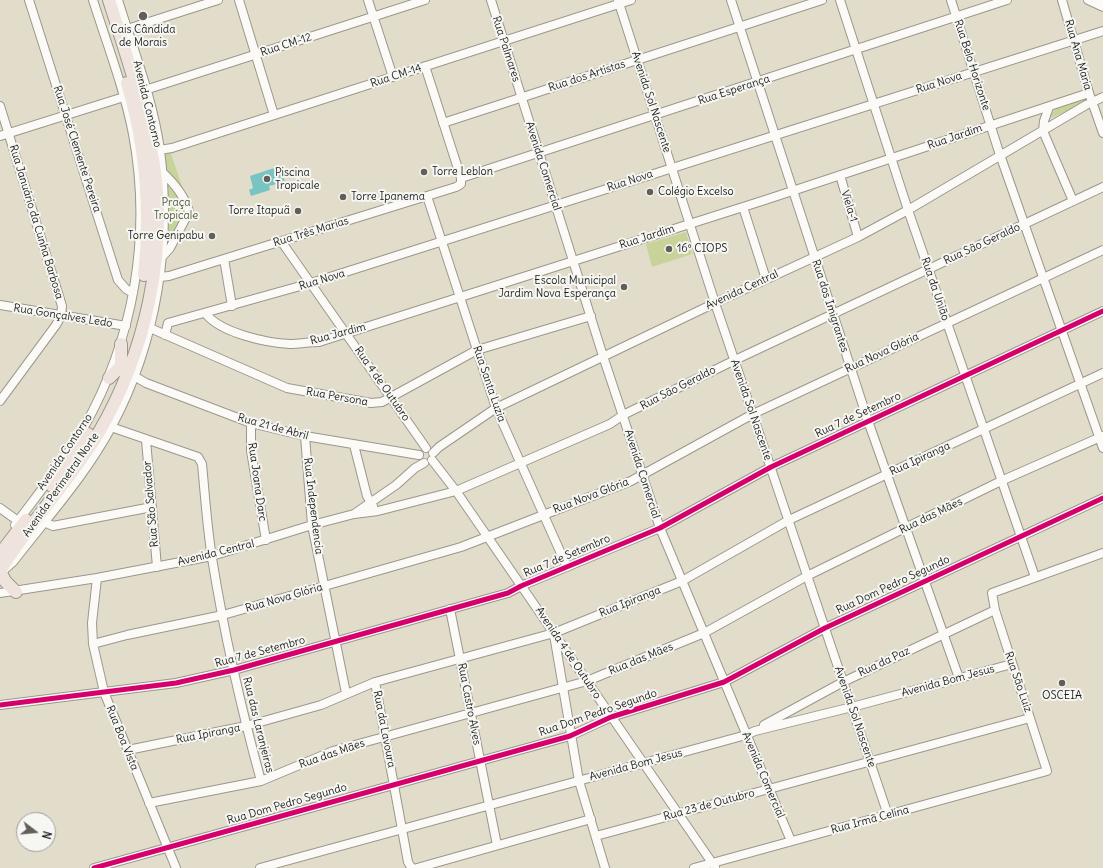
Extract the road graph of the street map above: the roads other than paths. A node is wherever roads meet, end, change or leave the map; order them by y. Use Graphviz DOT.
graph roads {
  1 [pos="29,0"];
  2 [pos="93,0"];
  3 [pos="101,0"];
  4 [pos="109,0"];
  5 [pos="118,0"];
  6 [pos="218,0"];
  7 [pos="238,0"];
  8 [pos="368,0"];
  9 [pos="426,0"];
  10 [pos="491,0"];
  11 [pos="631,0"];
  12 [pos="732,0"];
  13 [pos="822,0"];
  14 [pos="840,0"];
  15 [pos="951,0"];
  16 [pos="1007,0"];
  17 [pos="1062,0"];
  18 [pos="1088,0"];
  19 [pos="619,2"];
  20 [pos="1103,7"];
  21 [pos="374,17"];
  22 [pos="956,18"];
  23 [pos="740,26"];
  24 [pos="127,29"];
  25 [pos="1103,31"];
  26 [pos="1073,40"];
  27 [pos="504,41"];
  28 [pos="856,50"];
  29 [pos="256,54"];
  30 [pos="638,60"];
  31 [pos="425,66"];
  32 [pos="974,71"];
  33 [pos="393,77"];
  34 [pos="758,82"];
  35 [pos="134,93"];
  36 [pos="1089,93"];
  37 [pos="522,97"];
  38 [pos="1103,97"];
  39 [pos="1092,102"];
  40 [pos="874,104"];
  41 [pos="0,106"];
  42 [pos="1049,107"];
  43 [pos="66,115"];
  44 [pos="274,115"];
  45 [pos="655,115"];
  46 [pos="443,123"];
  47 [pos="991,125"];
  48 [pos="1044,131"];
  49 [pos="9,133"];
  50 [pos="1103,133"];
  51 [pos="775,135"];
  52 [pos="0,136"];
  53 [pos="160,150"];
  54 [pos="539,153"];
  55 [pos="1000,156"];
  56 [pos="891,159"];
  57 [pos="137,162"];
  58 [pos="672,168"];
  59 [pos="161,170"];
  60 [pos="840,175"];
  61 [pos="461,181"];
  62 [pos="146,186"];
  63 [pos="1103,187"];
  64 [pos="793,190"];
  65 [pos="427,196"];
  66 [pos="147,201"];
  67 [pos="1073,202"];
  68 [pos="556,206"];
  69 [pos="743,207"];
  70 [pos="908,210"];
  71 [pos="141,218"];
  72 [pos="690,224"];
  73 [pos="1025,224"];
  74 [pos="858,237"];
  75 [pos="281,241"];
  76 [pos="442,242"];
  77 [pos="1103,250"];
  78 [pos="814,256"];
  79 [pos="162,257"];
  80 [pos="224,259"];
  81 [pos="573,261"];
  82 [pos="928,269"];
  83 [pos="160,277"];
  84 [pos="1044,278"];
  85 [pos="766,279"];
  86 [pos="311,283"];
  87 [pos="133,293"];
  88 [pos="460,297"];
  89 [pos="715,303"];
  90 [pos="0,305"];
  91 [pos="232,306"];
  92 [pos="1103,311"];
  93 [pos="206,314"];
  94 [pos="833,314"];
  95 [pos="61,316"];
  96 [pos="591,316"];
  97 [pos="947,323"];
  98 [pos="126,326"];
  99 [pos="150,328"];
  100 [pos="1062,330"];
  101 [pos="346,332"];
  102 [pos="165,335"];
  103 [pos="121,344"];
  104 [pos="477,350"];
  105 [pos="603,356"];
  106 [pos="734,360"];
  107 [pos="122,366"];
  108 [pos="851,368"];
  109 [pos="1103,373"];
  110 [pos="134,376"];
  111 [pos="965,376"];
  112 [pos="109,378"];
  113 [pos="1080,384"];
  114 [pos="392,397"];
  115 [pos="0,401"];
  116 [pos="496,408"];
  117 [pos="753,414"];
  118 [pos="623,415"];
  119 [pos="868,421"];
  120 [pos="251,423"];
  121 [pos="111,427"];
  122 [pos="984,429"];
  123 [pos="305,436"];
  124 [pos="1101,436"];
  125 [pos="146,440"];
  126 [pos="354,445"];
  127 [pos="1103,448"];
  128 [pos="432,452"];
  129 [pos="421,458"];
  130 [pos="520,462"];
  131 [pos="771,467"];
  132 [pos="642,473"];
  133 [pos="887,474"];
  134 [pos="1001,482"];
  135 [pos="456,491"];
  136 [pos="1103,498"];
  137 [pos="370,504"];
  138 [pos="0,508"];
  139 [pos="152,508"];
  140 [pos="378,511"];
  141 [pos="354,514"];
  142 [pos="543,514"];
  143 [pos="789,520"];
  144 [pos="18,521"];
  145 [pos="44,522"];
  146 [pos="312,525"];
  147 [pos="660,528"];
  148 [pos="906,528"];
  149 [pos="1021,536"];
  150 [pos="488,537"];
  151 [pos="266,540"];
  152 [pos="0,545"];
  153 [pos="1103,553"];
  154 [pos="0,554"];
  155 [pos="212,556"];
  156 [pos="157,567"];
  157 [pos="566,567"];
  158 [pos="0,571"];
  159 [pos="807,576"];
  160 [pos="1035,577"];
  161 [pos="97,578"];
  162 [pos="682,581"];
  163 [pos="925,581"];
  164 [pos="325,586"];
  165 [pos="521,586"];
  166 [pos="16,592"];
  167 [pos="0,593"];
  168 [pos="450,610"];
  169 [pos="995,610"];
  170 [pos="223,615"];
  171 [pos="825,628"];
  172 [pos="554,633"];
  173 [pos="704,633"];
  174 [pos="944,634"];
  175 [pos="336,642"];
  176 [pos="93,644"];
  177 [pos="460,658"];
  178 [pos="1012,664"];
  179 [pos="234,670"];
  180 [pos="959,678"];
  181 [pos="587,681"];
  182 [pos="375,682"];
  183 [pos="724,682"];
  184 [pos="843,682"];
  185 [pos="562,688"];
  186 [pos="104,692"];
  187 [pos="346,693"];
  188 [pos="0,705"];
  189 [pos="852,707"];
  190 [pos="471,713"];
  191 [pos="611,717"];
  192 [pos="1030,718"];
  193 [pos="780,720"];
  194 [pos="246,726"];
  195 [pos="746,735"];
  196 [pos="570,736"];
  197 [pos="385,737"];
  198 [pos="128,750"];
  199 [pos="480,760"];
  200 [pos="870,761"];
  201 [pos="643,763"];
  202 [pos="1047,771"];
  203 [pos="261,781"];
  204 [pos="579,781"];
  205 [pos="394,784"];
  206 [pos="769,789"];
  207 [pos="149,803"];
  208 [pos="489,805"];
  209 [pos="678,814"];
  210 [pos="888,815"];
  211 [pos="590,819"];
  212 [pos="402,828"];
  213 [pos="596,836"];
  214 [pos="791,842"];
  215 [pos="497,845"];
  216 [pos="168,848"];
  217 [pos="714,866"];
  218 [pos="94,868"];
  219 [pos="176,868"];
  220 [pos="260,868"];
  221 [pos="413,868"];
  222 [pos="416,868"];
  223 [pos="605,868"];
  224 [pos="694,868"];
  1 -- 43 [label="street, Rua José Clemente Pereira"];
  2 -- 35 [label="street, Avenida Contorno"];
  3 -- 35 [label="highway, Avenida Perimetral Norte"];
  4 -- 35 [label="highway, Avenida Perimetral Norte"];
  5 -- 24 [label="street, Avenida Contorno"];
  6 -- 24 [label="street"];
  7 -- 29 [label="street"];
  8 -- 21 [label="street"];
  9 -- 21 [label="street, Rua CM-12"];
  10 -- 27 [label="street, Rua Palmares"];
  11 -- 19 [label="street, Rua CM-14"];
  12 -- 23 [label="street, Rua dos Imigrantes"];
  13 -- 23 [label="street, Rua dos Artistas"];
  14 -- 28 [label="street, Rua da União"];
  15 -- 22 [label="street, Rua Belo Horizonte"];
  16 -- 22 [label="street, Rua Esperança"];
  17 -- 26 [label="street, Rua Ana Maria"];
  18 -- 20 [label="street"];
  19 -- 27 [label="street, Rua CM-14"];
  19 -- 30 [label="street, Avenida Sol Nascente"];
  21 -- 29 [label="street, Rua CM-12"];
  21 -- 33 [label="street"];
  22 -- 28 [label="street, Rua Esperança"];
  22 -- 32 [label="street, Rua Belo Horizonte"];
  23 -- 30 [label="street, Rua dos Artistas"];
  23 -- 34 [label="street, Rua dos Imigrantes"];
  24 -- 35 [label="street, Avenida Contorno"];
  25 -- 26 [label="street, Rua Nova"];
  26 -- 32 [label="street, Rua Nova"];
  26 -- 36 [label="street, Rua Ana Maria"];
  27 -- 31 [label="street, Rua CM-14"];
  27 -- 37 [label="street, Rua Palmares"];
  28 -- 34 [label="street, Rua Esperança"];
  28 -- 40 [label="street, Rua da União"];
  29 -- 35 [label="street, Rua CM-12"];
  29 -- 44 [label="street"];
  30 -- 37 [label="street, Rua dos Artistas"];
  30 -- 45 [label="street, Avenida Sol Nascente"];
  31 -- 33 [label="street, Rua CM-14"];
  31 -- 46 [label="street"];
  32 -- 40 [label="street, Rua Nova"];
  32 -- 47 [label="street, Rua Belo Horizonte"];
  33 -- 44 [label="street, Rua CM-14"];
  34 -- 45 [label="street, Rua Esperança"];
  34 -- 51 [label="street, Rua dos Imigrantes"];
  35 -- 43 [label="street, Rua CM-12"];
  35 -- 53 [label="street, Avenida Contorno"];
  35 -- 57 [label="street, Avenida Contorno"];
  35 -- 62 [label="highway, Avenida Perimetral Norte"];
  35 -- 158 [label="highway, Avenida Perimetral Norte"];
  36 -- 39 [label="street, Rua Ana Maria"];
  36 -- 42 [label="street, Rua Jardim"];
  37 -- 46 [label="street, Rua dos Artistas"];
  37 -- 54 [label="street, Avenida Comercial"];
  38 -- 39 [label="street, Avenida Central"];
  39 -- 48 [label="street, Avenida Central"];
  39 -- 50 [label="street, Rua Ana Maria"];
  40 -- 51 [label="street, Rua Nova"];
  40 -- 56 [label="street, Rua da União"];
  41 -- 49 [label="street, Rua Januário da Cunha Barbosa"];
  42 -- 47 [label="street, Rua Jardim"];
  42 -- 48 [label="street"];
  43 -- 49 [label="street, Rua CM-12"];
  43 -- 87 [label="street, Rua José Clemente Pereira"];
  44 -- 53 [label="street, Rua CM-14"];
  45 -- 54 [label="street, Rua Esperança"];
  45 -- 58 [label="street, Avenida Sol Nascente"];
  46 -- 61 [label="street"];
  47 -- 55 [label="street, Rua Belo Horizonte"];
  47 -- 56 [label="street, Rua Jardim"];
  48 -- 55 [label="street, Avenida Central"];
  48 -- 67 [label="street"];
  49 -- 52 [label="street, Rua CM-12"];
  49 -- 95 [label="street, Rua Januário da Cunha Barbosa"];
  51 -- 58 [label="street, Rua Nova"];
  51 -- 64 [label="street, Rua dos Imigrantes"];
  53 -- 59 [label="street, Avenida Contorno"];
  54 -- 61 [label="street, Rua Esperança"];
  54 -- 68 [label="street, Avenida Comercial"];
  55 -- 70 [label="street, Avenida Central"];
  55 -- 73 [label="street, Rua Belo Horizonte"];
  56 -- 60 [label="street, Rua Jardim"];
  56 -- 70 [label="street, Rua da União"];
  57 -- 62 [label="highway"];
  57 -- 71 [label="street, Avenida Contorno"];
  58 -- 68 [label="street, Rua Nova"];
  58 -- 72 [label="street, Avenida Sol Nascente"];
  59 -- 79 [label="street, Avenida Contorno"];
  59 -- 79 [label="street"];
  60 -- 64 [label="street, Rua Jardim"];
  60 -- 74 [label="street, Viela-1"];
  61 -- 65 [label="street, Rua Três Marias"];
  62 -- 66 [label="highway, Avenida Perimetral Norte"];
  63 -- 67 [label="street, Rua São Geraldo"];
  64 -- 69 [label="street, Rua Jardim"];
  64 -- 78 [label="street, Rua dos Imigrantes"];
  65 -- 75 [label="street, Rua Três Marias"];
  65 -- 76 [label="street, Rua Santa Luzia"];
  66 -- 71 [label="highway"];
  66 -- 107 [label="highway, Avenida Perimetral Norte"];
  67 -- 73 [label="street, Rua São Geraldo"];
  68 -- 76 [label="street, Rua Nova"];
  68 -- 81 [label="street, Avenida Comercial"];
  69 -- 72 [label="street, Rua Jardim"];
  69 -- 85 [label="street"];
  70 -- 74 [label="street, Avenida Central"];
  70 -- 82 [label="street, Rua da União"];
  71 -- 87 [label="street, Avenida Contorno"];
  72 -- 81 [label="street, Rua Jardim"];
  72 -- 89 [label="street, Avenida Sol Nascente"];
  73 -- 82 [label="street, Rua São Geraldo"];
  73 -- 84 [label="street, Rua Belo Horizonte"];
  74 -- 78 [label="street, Avenida Central"];
  75 -- 80 [label="street, Rua Três Marias"];
  75 -- 86 [label="street, Rua 4 de Outubro"];
  76 -- 86 [label="street, Rua Nova"];
  76 -- 88 [label="street, Rua Santa Luzia"];
  77 -- 84 [label="street, Rua Nova Glória"];
  78 -- 85 [label="street, Avenida Central"];
  78 -- 94 [label="street, Rua dos Imigrantes"];
  79 -- 83 [label="street, Avenida Contorno"];
  80 -- 83 [label="street, Rua Três Marias"];
  80 -- 91 [label="street"];
  81 -- 88 [label="street, Rua Jardim"];
  81 -- 96 [label="street, Avenida Comercial"];
  82 -- 94 [label="street, Rua São Geraldo"];
  82 -- 97 [label="street, Rua da União"];
  83 -- 99 [label="street, Avenida Contorno"];
  84 -- 97 [label="street, Rua Nova Glória"];
  84 -- 100 [label="street, Rua Belo Horizonte"];
  85 -- 89 [label="street, Avenida Central"];
  86 -- 91 [label="street, Rua Nova"];
  86 -- 101 [label="street, Rua 4 de Outubro"];
  87 -- 98 [label="street, Avenida Contorno"];
  88 -- 101 [label="street, Rua Jardim"];
  88 -- 104 [label="street, Rua Santa Luzia"];
  89 -- 105 [label="street, Avenida Central"];
  89 -- 106 [label="street, Avenida Sol Nascente"];
  90 -- 95 [label="street, Rua Gonçalves Ledo"];
  91 -- 93 [label="street, Rua Nova"];
  92 -- 100 [label="street, Rua 7 de Setembro"];
  93 -- 101 [label="street, Rua Jardim"];
  93 -- 102 [label="street, Rua Nova"];
  94 -- 106 [label="street, Rua São Geraldo"];
  94 -- 108 [label="street, Rua dos Imigrantes"];
  95 -- 98 [label="street, Rua Gonçalves Ledo"];
  95 -- 115 [label="street"];
  96 -- 104 [label="street, Rua Persona"];
  96 -- 105 [label="street, Avenida Comercial"];
  97 -- 108 [label="street, Rua Nova Glória"];
  97 -- 111 [label="street, Rua da União"];
  98 -- 103 [label="street, Avenida Contorno"];
  99 -- 102 [label="street, Rua Persona"];
  99 -- 110 [label="street, Avenida Contorno"];
  100 -- 111 [label="street, Rua 7 de Setembro"];
  100 -- 113 [label="street, Rua Belo Horizonte"];
  101 -- 114 [label="street, Rua 4 de Outubro"];
  102 -- 114 [label="street, Rua Persona"];
  103 -- 107 [label="highway"];
  103 -- 112 [label="street, Avenida Contorno"];
  104 -- 114 [label="street, Rua Persona"];
  104 -- 116 [label="street, Rua Santa Luzia"];
  105 -- 116 [label="street, Avenida Central"];
  105 -- 118 [label="street, Avenida Comercial"];
  106 -- 117 [label="street, Avenida Sol Nascente"];
  106 -- 118 [label="street, Rua São Geraldo"];
  107 -- 112 [label="highway"];
  107 -- 154 [label="highway, Avenida Perimetral Norte"];
  108 -- 117 [label="street, Rua Nova Glória"];
  108 -- 119 [label="street, Rua dos Imigrantes"];
  109 -- 113 [label="street, Rua Ipiranga"];
  110 -- 120 [label="street, Rua 21 de Abril"];
  110 -- 121 [label="street, Avenida Contorno"];
  111 -- 119 [label="street, Rua 7 de Setembro"];
  111 -- 122 [label="street, Rua da União"];
  112 -- 144 [label="street, Avenida Contorno"];
  113 -- 122 [label="street, Rua Ipiranga"];
  113 -- 124 [label="street, Rua Belo Horizonte"];
  114 -- 128 [label="street, Rua 4 de Outubro"];
  116 -- 128 [label="street, Avenida Central"];
  116 -- 130 [label="street, Rua Santa Luzia"];
  117 -- 131 [label="street, Avenida Sol Nascente"];
  117 -- 132 [label="street, Rua Nova Glória"];
  118 -- 130 [label="street, Rua São Geraldo"];
  118 -- 132 [label="street, Avenida Comercial"];
  119 -- 131 [label="street, Rua 7 de Setembro"];
  119 -- 133 [label="street, Rua dos Imigrantes"];
  120 -- 123 [label="street, Rua 21 de Abril"];
  120 -- 151 [label="street, Rua Joana Darc"];
  121 -- 125 [label="street"];
  121 -- 145 [label="street, Avenida Contorno"];
  122 -- 133 [label="street, Rua Ipiranga"];
  122 -- 134 [label="street, Rua da União"];
  123 -- 126 [label="street, Rua 21 de Abril"];
  123 -- 146 [label="street, Rua Independencia"];
  124 -- 127 [label="street, Rua Belo Horizonte"];
  124 -- 134 [label="street, Rua das Mães"];
  125 -- 139 [label="street, Rua São Salvador"];
  125 -- 155 [label="street, Rua das Laranjeiras"];
  126 -- 129 [label="street, Rua 21 de Abril"];
  126 -- 137 [label="street"];
  128 -- 129 [label="street, Avenida Central"];
  128 -- 129 [label="street"];
  128 -- 135 [label="street, Avenida 4 de Outubro"];
  129 -- 137 [label="street, Avenida Central"];
  130 -- 135 [label="street, Rua São Geraldo"];
  130 -- 142 [label="street, Rua Santa Luzia"];
  131 -- 143 [label="street, Avenida Sol Nascente"];
  131 -- 147 [label="street, Rua 7 de Setembro"];
  132 -- 142 [label="street, Rua Nova Glória"];
  132 -- 147 [label="street, Avenida Comercial"];
  133 -- 143 [label="street, Rua Ipiranga"];
  133 -- 148 [label="street, Rua dos Imigrantes"];
  134 -- 148 [label="street, Rua das Mães"];
  134 -- 149 [label="street, Rua da União"];
  135 -- 140 [label="street, Rua São Geraldo"];
  135 -- 150 [label="street, Avenida 4 de Outubro"];
  136 -- 149 [label="street, Rua Dom Pedro Segundo"];
  137 -- 140 [label="street"];
  137 -- 141 [label="street, Avenida Central"];
  138 -- 144 [label="street"];
  139 -- 145 [label="street"];
  139 -- 156 [label="street, Rua São Salvador"];
  140 -- 141 [label="street, Rua São Geraldo"];
  141 -- 146 [label="street, Avenida Central"];
  142 -- 150 [label="street, Rua Nova Glória"];
  142 -- 157 [label="street, Rua Santa Luzia"];
  143 -- 159 [label="street, Avenida Sol Nascente"];
  143 -- 162 [label="street, Rua Ipiranga"];
  144 -- 152 [label="street, Avenida Contorno"];
  145 -- 158 [label="street, Avenida Contorno"];
  146 -- 151 [label="street, Avenida Central"];
  146 -- 164 [label="street, Rua Independencia"];
  147 -- 157 [label="street, Rua 7 de Setembro"];
  147 -- 162 [label="street, Avenida Comercial"];
  148 -- 159 [label="street, Rua das Mães"];
  148 -- 163 [label="street, Rua dos Imigrantes"];
  149 -- 160 [label="street, Rua da União"];
  149 -- 163 [label="street, Rua Dom Pedro Segundo"];
  150 -- 164 [label="street, Rua Nova Glória"];
  150 -- 165 [label="street, Avenida 4 de Outubro"];
  151 -- 155 [label="street, Avenida Central"];
  153 -- 160 [label="street"];
  155 -- 156 [label="street, Avenida Central"];
  155 -- 170 [label="street, Rua das Laranjeiras"];
  156 -- 161 [label="street, Avenida Central"];
  157 -- 165 [label="street, Rua 7 de Setembro"];
  158 -- 166 [label="highway"];
  159 -- 171 [label="street, Avenida Sol Nascente"];
  159 -- 173 [label="street, Rua das Mães"];
  160 -- 169 [label="street, Rua São Luiz"];
  161 -- 166 [label="street, Avenida Central"];
  161 -- 176 [label="street, Rua Boa Vista"];
  162 -- 172 [label="street, Rua Ipiranga"];
  162 -- 173 [label="street, Avenida Comercial"];
  163 -- 171 [label="street, Rua Dom Pedro Segundo"];
  163 -- 174 [label="street, Rua dos Imigrantes"];
  164 -- 170 [label="street, Rua Nova Glória"];
  164 -- 175 [label="street, Rua Independencia"];
  165 -- 168 [label="street, Rua 7 de Setembro"];
  165 -- 172 [label="street, Avenida 4 de Outubro"];
  166 -- 167 [label="street, Avenida Central"];
  168 -- 175 [label="street, Rua 7 de Setembro"];
  168 -- 177 [label="street, Rua Castro Alves"];
  169 -- 174 [label="street, Rua da Paz"];
  169 -- 178 [label="street, Rua São Luiz"];
  170 -- 176 [label="street, Rua Nova Glória"];
  170 -- 179 [label="street, Rua das Laranjeiras"];
  171 -- 183 [label="street, Rua Dom Pedro Segundo"];
  171 -- 184 [label="street, Avenida Sol Nascente"];
  172 -- 177 [label="street, Rua Ipiranga"];
  172 -- 181 [label="street, Avenida 4 de Outubro"];
  172 -- 185 [label="street"];
  173 -- 181 [label="street, Rua das Mães"];
  173 -- 183 [label="street, Avenida Comercial"];
  174 -- 180 [label="street, Rua dos Imigrantes"];
  174 -- 184 [label="street, Rua da Paz"];
  175 -- 179 [label="street, Rua 7 de Setembro"];
  175 -- 187 [label="street, Rua Independencia"];
  176 -- 186 [label="street, Rua Boa Vista"];
  177 -- 182 [label="street, Rua Ipiranga"];
  177 -- 190 [label="street, Rua Castro Alves"];
  178 -- 180 [label="street, Avenida Bom Jesus"];
  178 -- 192 [label="street, Rua São Luiz"];
  179 -- 186 [label="street, Rua 7 de Setembro"];
  179 -- 194 [label="street, Rua das Laranjeiras"];
  180 -- 189 [label="street, Avenida Bom Jesus"];
  181 -- 185 [label="street, Rua das Mães"];
  181 -- 191 [label="street, Avenida 4 de Outubro"];
  182 -- 187 [label="street, Rua Ipiranga"];
  182 -- 197 [label="street, Rua da Lavoura"];
  183 -- 191 [label="street, Rua Dom Pedro Segundo"];
  183 -- 195 [label="street, Avenida Comercial"];
  184 -- 189 [label="street, Avenida Sol Nascente"];
  184 -- 193 [label="street, Rua da Paz"];
  185 -- 190 [label="street, Rua das Mães"];
  185 -- 196 [label="street"];
  186 -- 188 [label="street, Rua 7 de Setembro"];
  186 -- 198 [label="street, Rua Boa Vista"];
  187 -- 194 [label="street, Rua Ipiranga"];
  189 -- 193 [label="street, Avenida Bom Jesus"];
  189 -- 200 [label="street, Avenida Sol Nascente"];
  190 -- 197 [label="street, Rua das Mães"];
  190 -- 199 [label="street, Rua Castro Alves"];
  191 -- 196 [label="street, Rua Dom Pedro Segundo"];
  191 -- 201 [label="street, Avenida 4 de Outubro"];
  192 -- 200 [label="street, Rua 23 de Outubro"];
  192 -- 202 [label="street, Rua São Luiz"];
  193 -- 195 [label="street, Avenida Bom Jesus"];
  194 -- 198 [label="street, Rua Ipiranga"];
  194 -- 203 [label="street, Rua das Laranjeiras"];
  195 -- 201 [label="street, Avenida Bom Jesus"];
  195 -- 206 [label="street, Avenida Comercial"];
  196 -- 199 [label="street, Rua Dom Pedro Segundo"];
  196 -- 204 [label="street"];
  197 -- 203 [label="street, Rua das Mães"];
  197 -- 205 [label="street, Rua da Lavoura"];
  198 -- 207 [label="street, Rua Boa Vista"];
  199 -- 205 [label="street, Rua Dom Pedro Segundo"];
  199 -- 208 [label="street, Rua Castro Alves"];
  200 -- 206 [label="street, Rua 23 de Outubro"];
  200 -- 210 [label="street, Avenida Sol Nascente"];
  201 -- 204 [label="street, Avenida Bom Jesus"];
  201 -- 209 [label="street, Avenida 4 de Outubro"];
  202 -- 210 [label="street, Rua Irmã Celina"];
  203 -- 207 [label="street, Rua das Mães"];
  204 -- 208 [label="street, Avenida Bom Jesus"];
  204 -- 211 [label="street"];
  205 -- 212 [label="street, Rua da Lavoura"];
  205 -- 216 [label="street, Rua Dom Pedro Segundo"];
  206 -- 209 [label="street, Rua 23 de Outubro"];
  206 -- 214 [label="street, Avenida Comercial"];
  207 -- 216 [label="street, Rua Boa Vista"];
  208 -- 212 [label="street, Avenida Bom Jesus"];
  208 -- 215 [label="street, Rua Castro Alves"];
  209 -- 213 [label="street, Rua 23 de Outubro"];
  209 -- 217 [label="street, Avenida 4 de Outubro"];
  210 -- 214 [label="street, Rua Irmã Celina"];
  211 -- 213 [label="street"];
  211 -- 215 [label="street"];
  212 -- 220 [label="street, Avenida Bom Jesus"];
  212 -- 221 [label="street, Rua da Lavoura"];
  213 -- 223 [label="street"];
  214 -- 217 [label="street, Rua Irmã Celina"];
  215 -- 222 [label="street"];
  216 -- 218 [label="street, Rua Dom Pedro Segundo"];
  216 -- 219 [label="street, Rua Boa Vista"];
  217 -- 224 [label="street, Rua Irmã Celina"];
}
